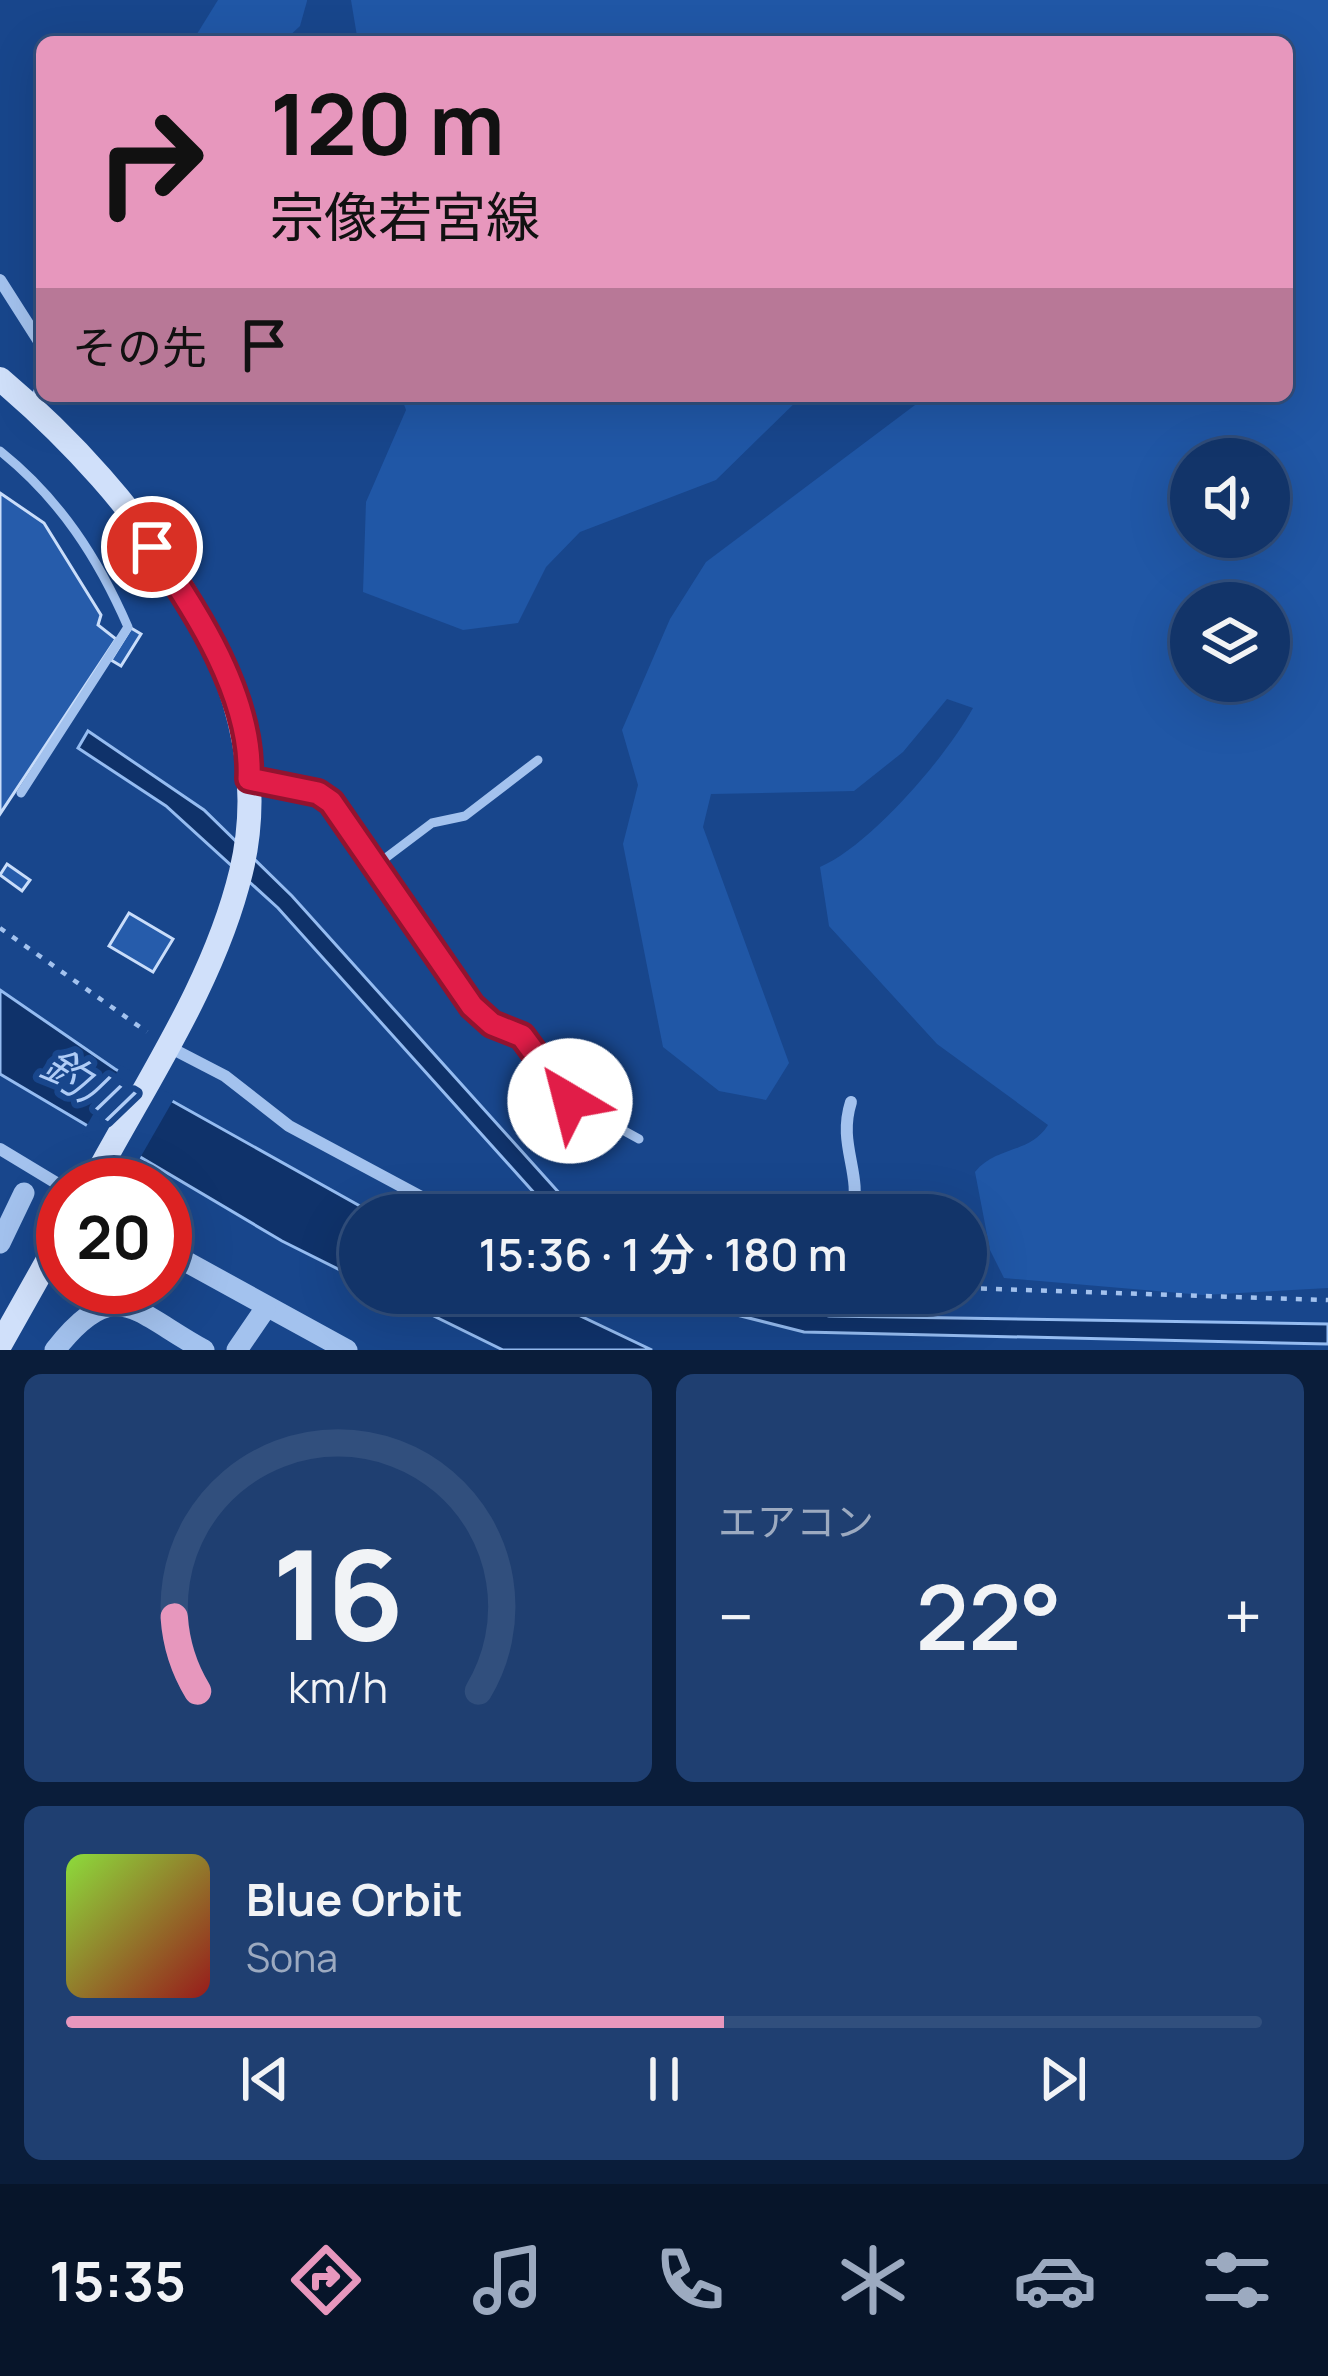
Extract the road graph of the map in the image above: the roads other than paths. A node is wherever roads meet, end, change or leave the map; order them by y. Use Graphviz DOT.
graph roads {
  1 [pos="0,280"];
  2 [pos="36,337"];
  3 [pos="0,379"];
  4 [pos="36,395"];
  5 [pos="42,402"];
  6 [pos="0,451"];
  7 [pos="538,760"];
  8 [pos="249,779"];
  9 [pos="21,793"];
  10 [pos="375,866"];
  11 [pos="472,1006"];
  12 [pos="166,1049"];
  13 [pos="850,1102"];
  14 [pos="639,1139"];
  15 [pos="0,1150"];
  16 [pos="106,1158"];
  17 [pos="36,1171"];
  18 [pos="24,1193"];
  19 [pos="416,1194"];
  20 [pos="854,1194"];
  21 [pos="0,1243"];
  22 [pos="192,1266"];
  23 [pos="36,1279"];
  24 [pos="265,1309"];
  25 [pos="0,1345"];
  26 [pos="55,1350"];
  27 [pos="204,1350"];
  28 [pos="237,1350"];
  29 [pos="347,1350"];
  1 -- 2 [label="street"];
  3 -- 4 [label="main road"];
  5 -- 8 [label="main road"];
  6 -- 9 [label="lane"];
  7 -- 10 [label="lane"];
  8 -- 10 [label="street"];
  8 -- 12 [label="main road"];
  10 -- 11 [label="street"];
  11 -- 14 [label="lane"];
  12 -- 16 [label="main road"];
  12 -- 19 [label="street"];
  13 -- 20 [label="street"];
  15 -- 17 [label="street"];
  18 -- 21 [label="street"];
  22 -- 24 [label="street"];
  23 -- 25 [label="main road"];
  24 -- 28 [label="street"];
  24 -- 29 [label="street"];
  26 -- 27 [label="street"];
}
